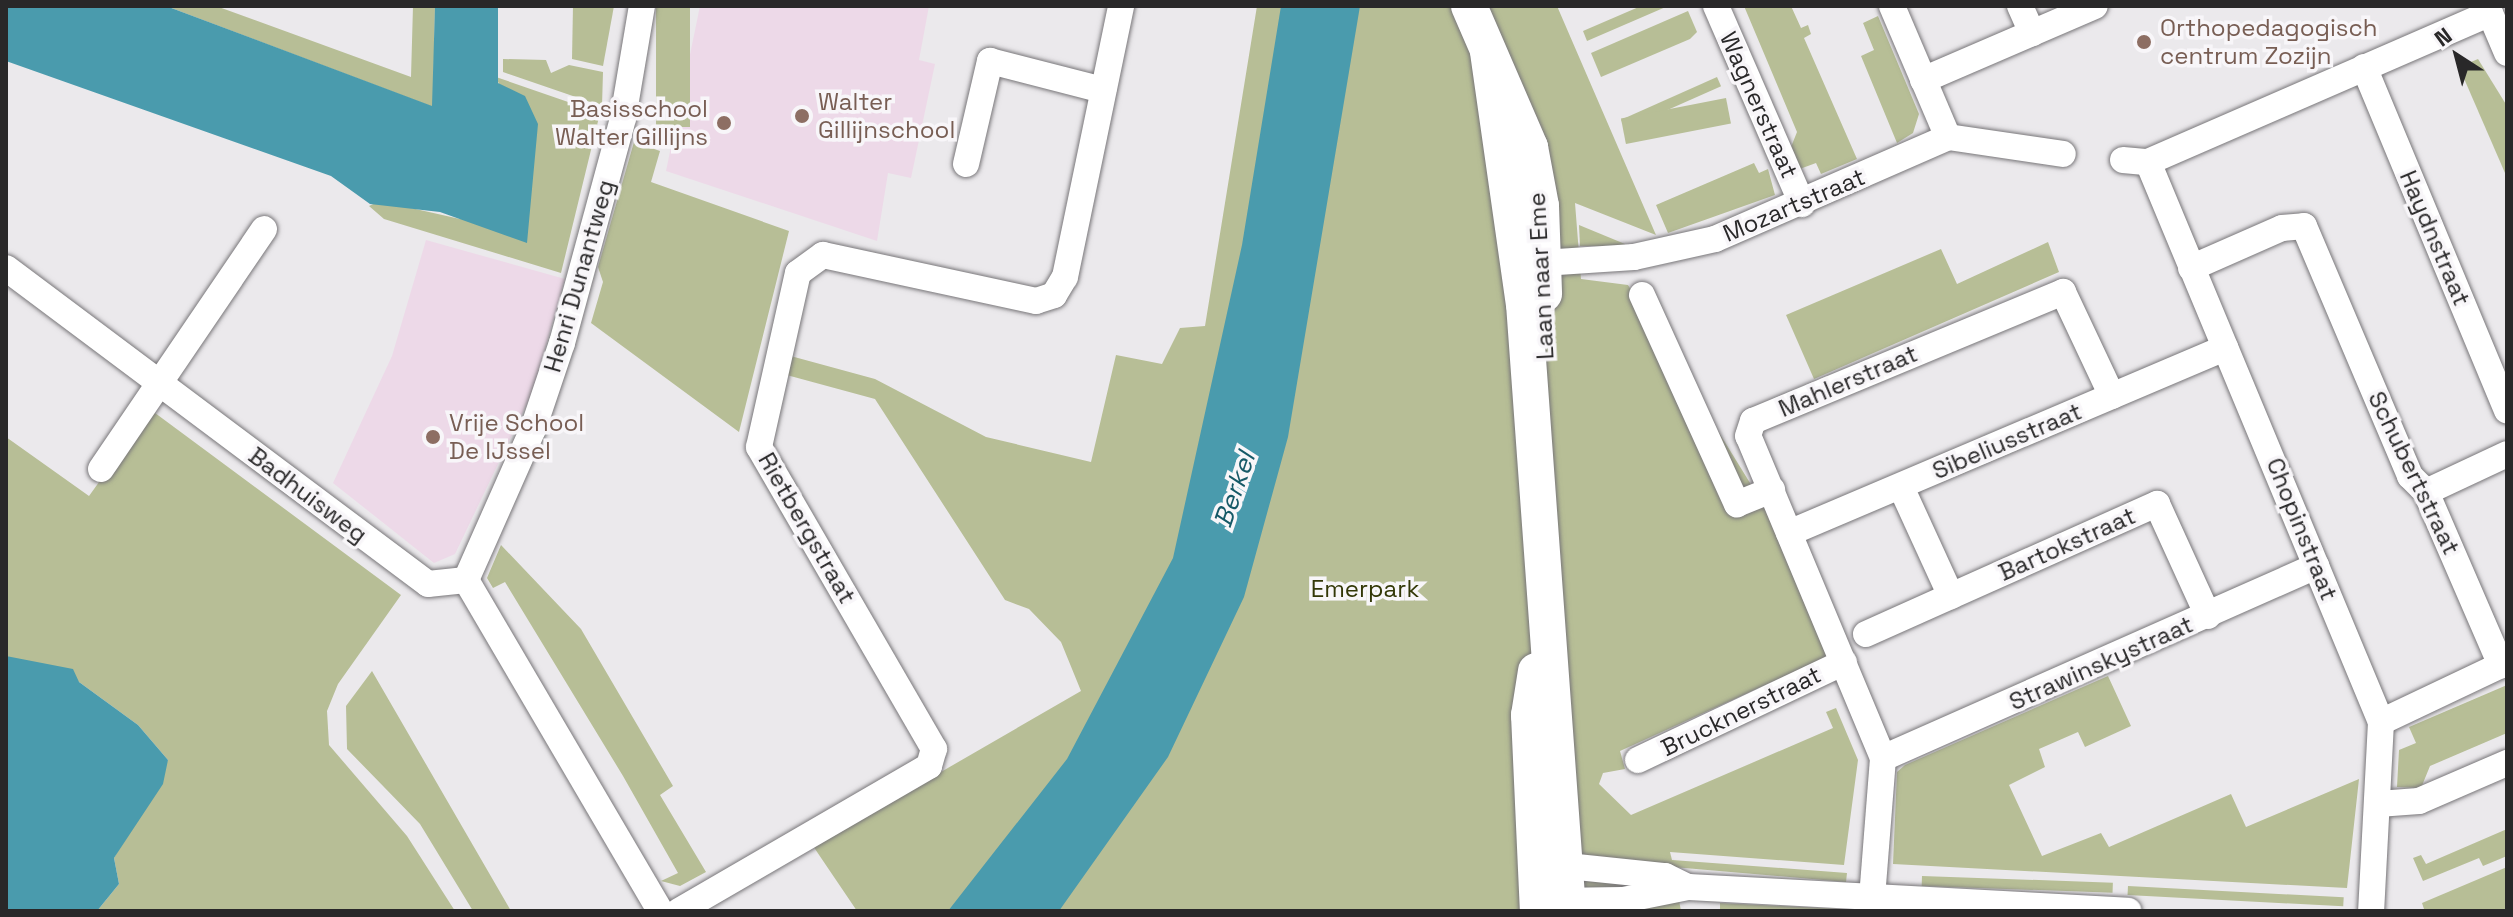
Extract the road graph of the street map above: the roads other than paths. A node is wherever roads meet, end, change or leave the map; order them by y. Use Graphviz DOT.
graph roads {
  1 [pos="642,6"];
  2 [pos="1121,6"];
  3 [pos="1469,6"];
  4 [pos="1716,6"];
  5 [pos="1892,6"];
  6 [pos="2020,6"];
  7 [pos="2095,6"];
  8 [pos="2489,9"];
  9 [pos="2032,33"];
  10 [pos="2507,53"];
  11 [pos="2364,67"];
  12 [pos="1923,80"];
  13 [pos="1103,90"];
  14 [pos="1948,137"];
  15 [pos="2063,154"];
  16 [pos="966,164"];
  17 [pos="1802,204"];
  18 [pos="264,229"];
  19 [pos="1532,263"];
  20 [pos="6,268"];
  21 [pos="2191,268"];
  22 [pos="1642,295"];
  23 [pos="2225,348"];
  24 [pos="157,381"];
  25 [pos="2112,396"];
  26 [pos="2507,410"];
  27 [pos="2507,454"];
  28 [pos="101,469"];
  29 [pos="1901,487"];
  30 [pos="1772,490"];
  31 [pos="2426,492"];
  32 [pos="1789,533"];
  33 [pos="2316,566"];
  34 [pos="466,580"];
  35 [pos="1951,596"];
  36 [pos="2208,616"];
  37 [pos="1866,634"];
  38 [pos="1844,662"];
  39 [pos="2381,722"];
  40 [pos="1883,758"];
  41 [pos="1638,760"];
  42 [pos="2507,763"];
  43 [pos="2378,804"];
  44 [pos="1552,892"];
  45 [pos="1872,898"];
  46 [pos="660,911"];
  47 [pos="679,911"];
  48 [pos="2128,911"];
  49 [pos="2371,911"];
  1 -- 34 [label="street, Henri Dunantweg"];
  2 -- 13 [label="street, Rietbergstraat"];
  3 -- 19 [label="street, Laan naar Eme"];
  4 -- 17 [label="street, Wagnerstraat"];
  5 -- 12 [label="street"];
  6 -- 9 [label="street"];
  7 -- 9 [label="street"];
  8 -- 10 [label="street"];
  8 -- 11 [label="street"];
  9 -- 12 [label="street"];
  11 -- 21 [label="street, Chopinstraat"];
  11 -- 26 [label="street, Haydnstraat"];
  12 -- 14 [label="street"];
  13 -- 16 [label="street"];
  13 -- 47 [label="street, Rietbergstraat"];
  14 -- 15 [label="street"];
  14 -- 17 [label="street, Mozartstraat"];
  17 -- 19 [label="street, Mozartstraat"];
  18 -- 24 [label="street"];
  19 -- 44 [label="street, Laan naar Eme"];
  20 -- 24 [label="street, Badhuisweg"];
  21 -- 23 [label="street, Chopinstraat"];
  21 -- 31 [label="street, Schubertstraat"];
  22 -- 30 [label="street"];
  23 -- 25 [label="street, Sibeliusstraat"];
  23 -- 33 [label="street, Chopinstraat"];
  24 -- 28 [label="street"];
  24 -- 34 [label="street, Badhuisweg"];
  25 -- 29 [label="street, Sibeliusstraat"];
  25 -- 30 [label="street, Mahlerstraat"];
  27 -- 31 [label="street"];
  29 -- 32 [label="street, Sibeliusstraat"];
  29 -- 35 [label="street"];
  30 -- 32 [label="street, Brucknerstraat"];
  31 -- 39 [label="street, Schubertstraat"];
  32 -- 38 [label="street, Brucknerstraat"];
  33 -- 36 [label="street, Strawinskystraat"];
  33 -- 39 [label="street, Chopinstraat"];
  34 -- 46 [label="street"];
  35 -- 36 [label="street, Bartokstraat"];
  35 -- 37 [label="street, Bartokstraat"];
  36 -- 40 [label="street, Strawinskystraat"];
  38 -- 40 [label="street, Brucknerstraat"];
  38 -- 41 [label="street, Brucknerstraat"];
  39 -- 43 [label="street, Chopinstraat"];
  40 -- 45 [label="street, Brucknerstraat"];
  42 -- 43 [label="street"];
  43 -- 49 [label="street, Chopinstraat"];
  44 -- 45 [label="street"];
  45 -- 48 [label="street"];
}
